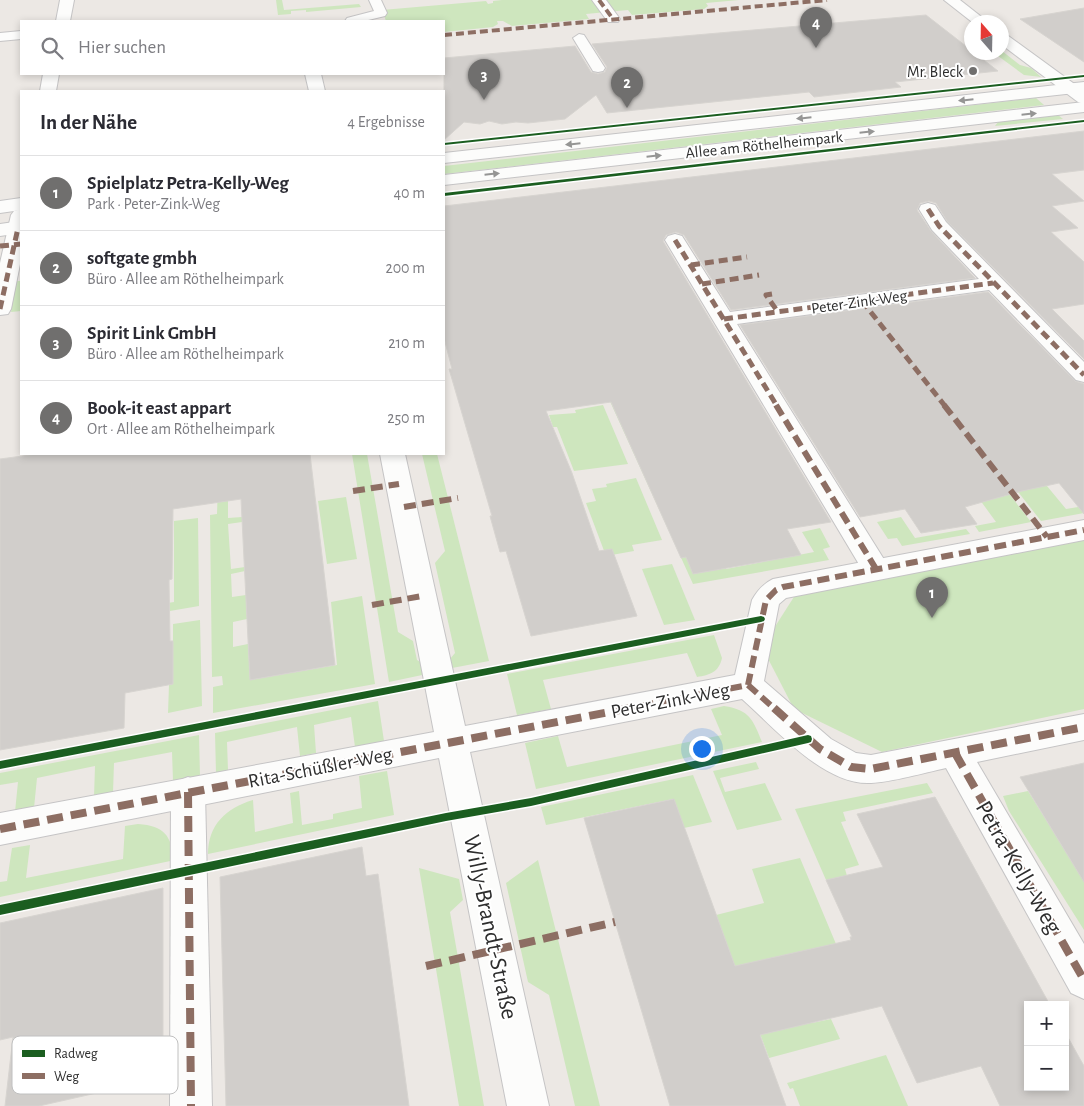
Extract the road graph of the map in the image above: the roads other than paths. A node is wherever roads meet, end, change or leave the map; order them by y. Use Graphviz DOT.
graph roads {
  1 [pos="67,0"];
  2 [pos="375,0"];
  3 [pos="599,0"];
  4 [pos="950,0"];
  5 [pos="971,15"];
  6 [pos="614,19"];
  7 [pos="63,20"];
  8 [pos="355,20"];
  9 [pos="20,35"];
  10 [pos="0,37"];
  11 [pos="579,38"];
  12 [pos="1009,43"];
  13 [pos="598,68"];
  14 [pos="51,75"];
  15 [pos="313,75"];
  16 [pos="1077,88"];
  17 [pos="48,90"];
  18 [pos="316,90"];
  19 [pos="1084,99"];
  20 [pos="1084,107"];
  21 [pos="445,158"];
  22 [pos="445,180"];
  23 [pos="20,204"];
  24 [pos="0,207"];
  25 [pos="928,209"];
  26 [pos="15,225"];
  27 [pos="675,240"];
  28 [pos="993,283"];
  29 [pos="0,309"];
  30 [pos="724,318"];
  31 [pos="1084,375"];
  32 [pos="392,455"];
  33 [pos="1084,530"];
  34 [pos="876,569"];
  35 [pos="748,685"];
  36 [pos="1084,727"];
  37 [pos="452,741"];
  38 [pos="955,753"];
  39 [pos="188,792"];
  40 [pos="0,829"];
  41 [pos="1084,980"];
  42 [pos="191,1106"];
  43 [pos="528,1106"];
  1 -- 7 [label="street"];
  2 -- 8 [label="lane"];
  3 -- 6 [label="street"];
  4 -- 5 [label="street"];
  9 -- 10 [label="street"];
  11 -- 13 [label="lane"];
  12 -- 16 [label="street"];
  14 -- 17 [label="street"];
  15 -- 18 [label="street"];
  16 -- 19 [label="street"];
  16 -- 21 [label="street, Allee am Röthelheimpark, one-way"];
  22 -- 20 [label="street, Allee am Röthelheimpark, one-way"];
  23 -- 24 [label="street"];
  25 -- 28 [label="street"];
  26 -- 29 [label="street"];
  27 -- 30 [label="street"];
  28 -- 30 [label="street, Peter-Zink-Weg"];
  28 -- 31 [label="street"];
  30 -- 34 [label="street"];
  32 -- 37 [label="street, Willy-Brandt-Straße"];
  33 -- 34 [label="street, Peter-Zink-Weg"];
  34 -- 35 [label="street, Peter-Zink-Weg"];
  35 -- 37 [label="street, Peter-Zink-Weg"];
  35 -- 38 [label="street"];
  36 -- 38 [label="street"];
  37 -- 39 [label="street, Rita-Schüßler-Weg"];
  37 -- 43 [label="street, Willy-Brandt-Straße"];
  38 -- 41 [label="street, Petra-Kelly-Weg"];
  39 -- 40 [label="street, Rita-Schüßler-Weg"];
  39 -- 42 [label="street"];
}
